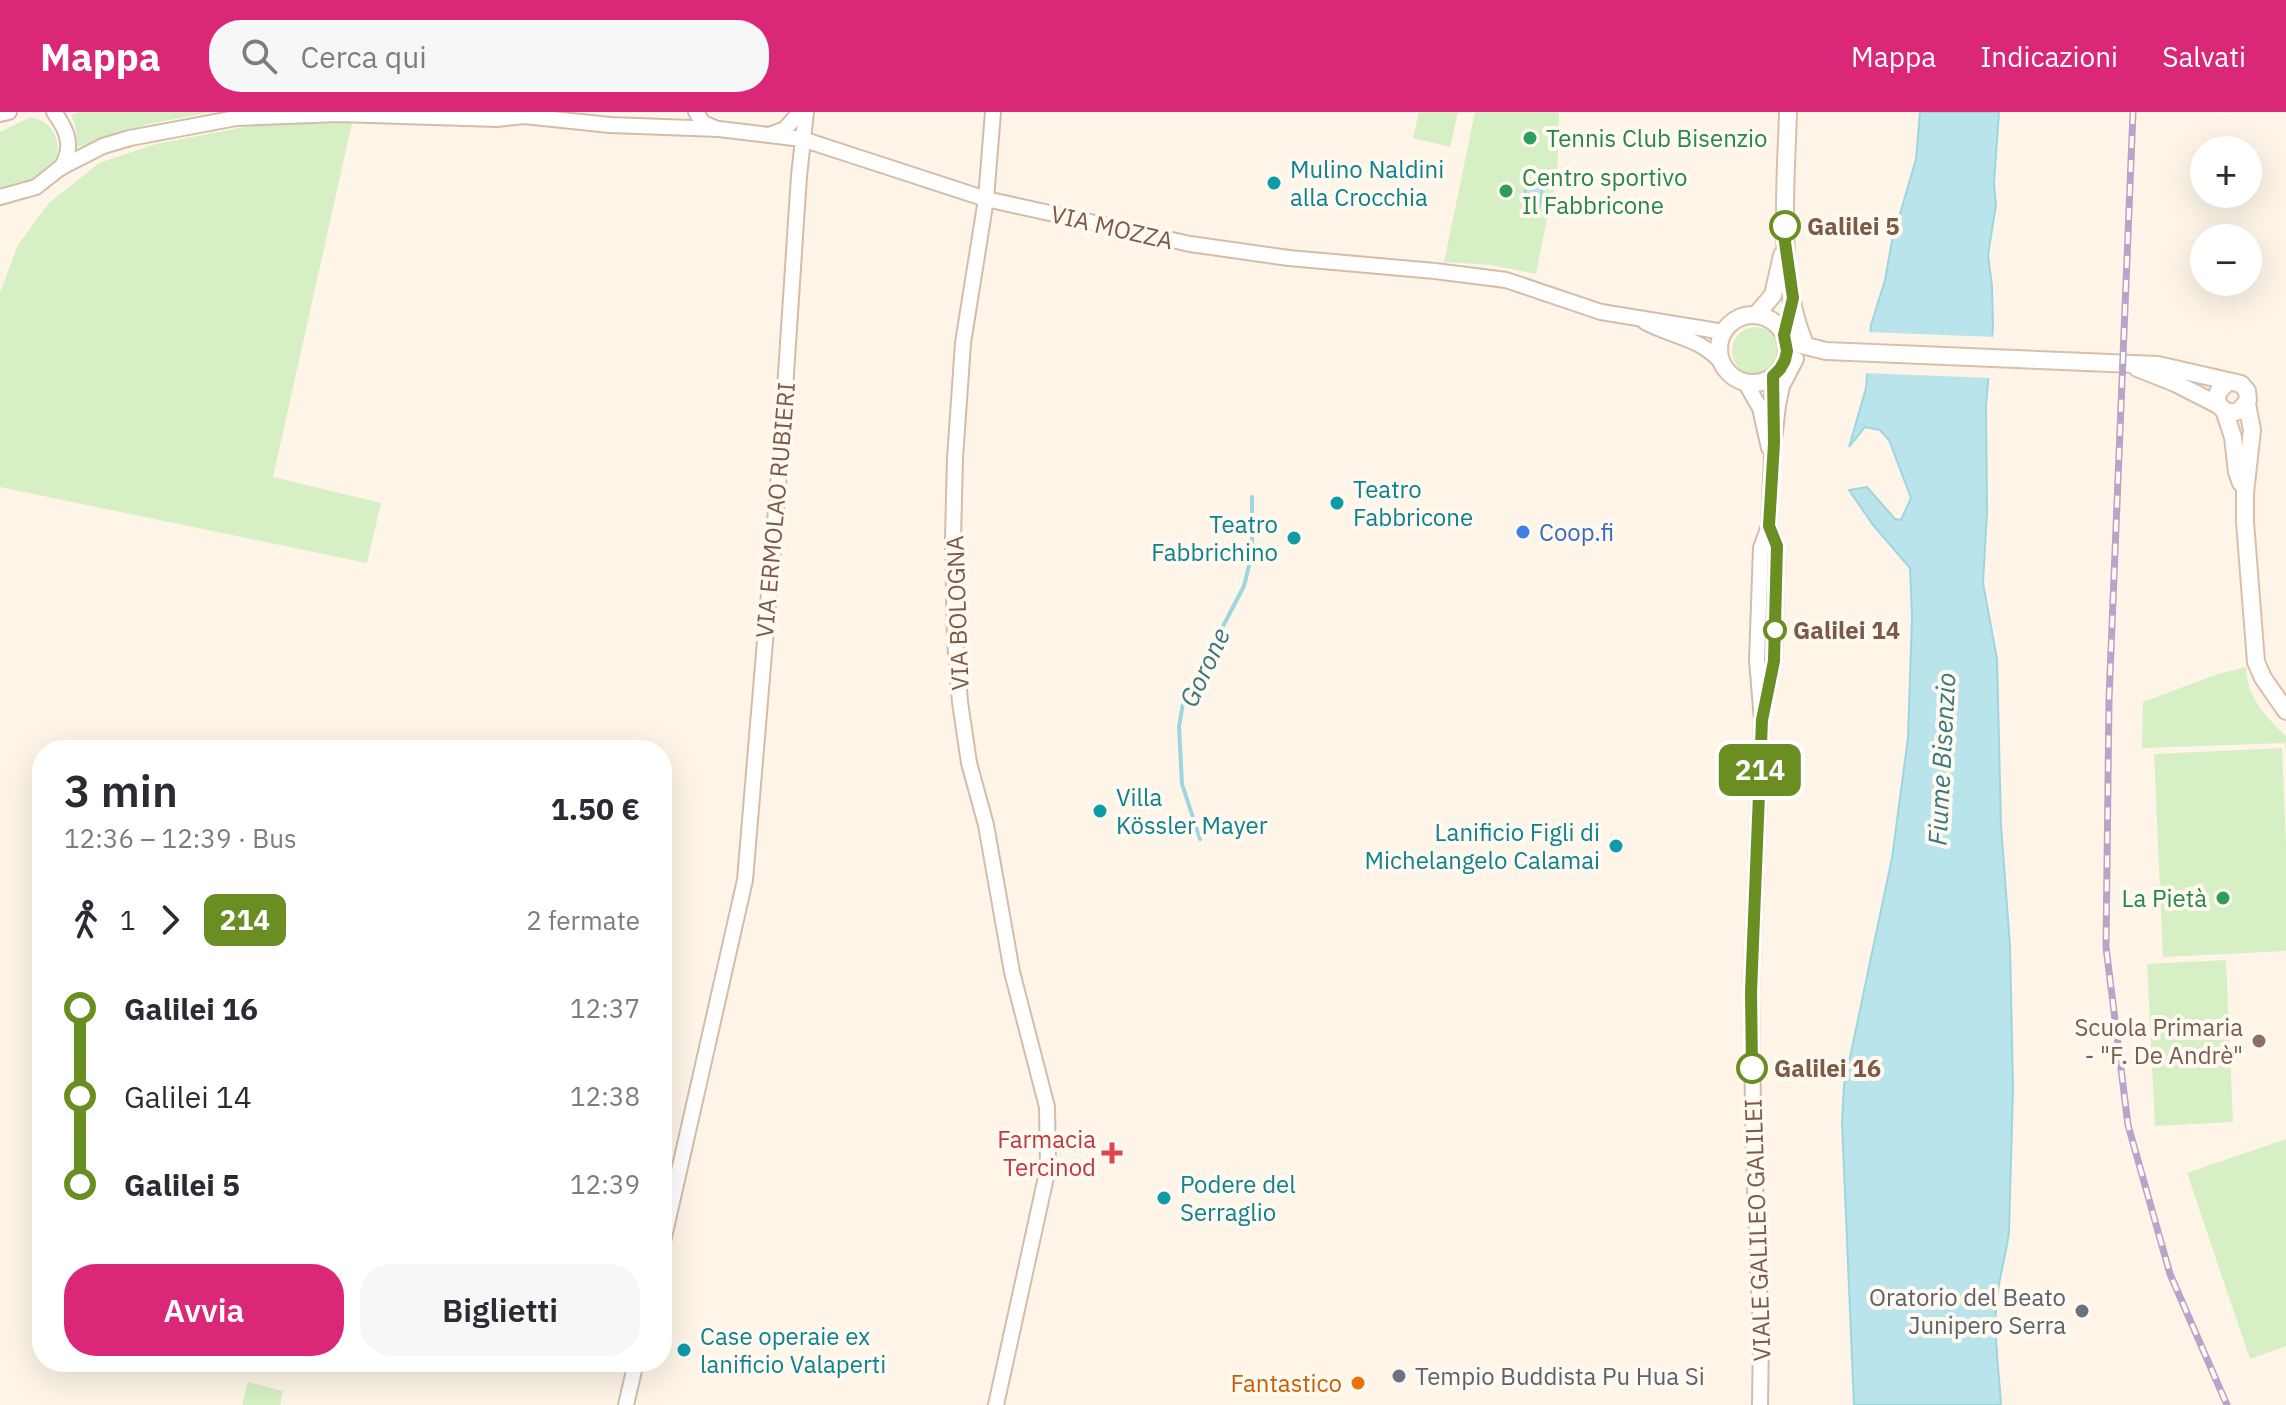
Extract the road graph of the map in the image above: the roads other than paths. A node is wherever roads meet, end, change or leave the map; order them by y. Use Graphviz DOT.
graph roads {
  1 [pos="9,112"];
  2 [pos="55,112"];
  3 [pos="506,112"];
  4 [pos="694,112"];
  5 [pos="803,112"];
  6 [pos="993,112"];
  7 [pos="1788,112"];
  8 [pos="0,114"];
  9 [pos="524,116"];
  10 [pos="673,127"];
  11 [pos="719,129"];
  12 [pos="769,135"];
  13 [pos="802,139"];
  14 [pos="60,168"];
  15 [pos="0,197"];
  16 [pos="986,199"];
  17 [pos="1785,242"];
  18 [pos="1793,298"];
  19 [pos="1756,315"];
  20 [pos="1641,319"];
  21 [pos="1724,332"];
  22 [pos="1785,338"];
  23 [pos="1798,356"];
  24 [pos="1722,363"];
  25 [pos="2128,365"];
  26 [pos="1773,376"];
  27 [pos="1745,382"];
  28 [pos="2228,382"];
  29 [pos="2247,404"];
  30 [pos="2222,408"];
  31 [pos="1773,450"];
  32 [pos="2245,493"];
  33 [pos="2286,711"];
  34 [pos="672,1202"];
  35 [pos="634,1372"];
  36 [pos="626,1405"];
  37 [pos="996,1405"];
  38 [pos="1760,1405"];
  1 -- 8 [label="street"];
  2 -- 14 [label="street"];
  3 -- 9 [label="street"];
  4 -- 10 [label="street"];
  4 -- 11 [label="street"];
  5 -- 12 [label="street"];
  5 -- 13 [label="street, VIA ERMOLAO RUBIERI"];
  6 -- 16 [label="street, VIA BOLOGNA"];
  7 -- 17 [label="main road"];
  9 -- 10 [label="street, VIA MOZZA"];
  9 -- 14 [label="street"];
  10 -- 11 [label="street, VIA MOZZA"];
  11 -- 12 [label="street, VIA MOZZA"];
  12 -- 13 [label="street, VIA MOZZA"];
  13 -- 16 [label="street, VIA MOZZA"];
  13 -- 34 [label="street, VIA ERMOLAO RUBIERI"];
  14 -- 15 [label="street"];
  16 -- 20 [label="street, VIA MOZZA"];
  16 -- 37 [label="street, VIA BOLOGNA"];
  17 -- 18 [label="main road"];
  17 -- 19 [label="main road"];
  18 -- 22 [label="main road"];
  18 -- 23 [label="main road"];
  19 -- 21 [label="main road"];
  19 -- 22 [label="main road"];
  20 -- 21 [label="street"];
  20 -- 24 [label="street"];
  21 -- 24 [label="main road"];
  22 -- 23 [label="main road"];
  23 -- 25 [label="main road"];
  23 -- 26 [label="main road"];
  23 -- 31 [label="street"];
  24 -- 27 [label="main road"];
  25 -- 28 [label="main road"];
  25 -- 30 [label="main road"];
  26 -- 27 [label="main road"];
  26 -- 31 [label="street"];
  27 -- 31 [label="street"];
  28 -- 29 [label="main road"];
  28 -- 30 [label="main road"];
  29 -- 30 [label="main road"];
  29 -- 32 [label="main road"];
  30 -- 32 [label="main road"];
  31 -- 38 [label="street, VIALE GALILEO GALILEI"];
  32 -- 33 [label="main road"];
  35 -- 36 [label="street"];
}
